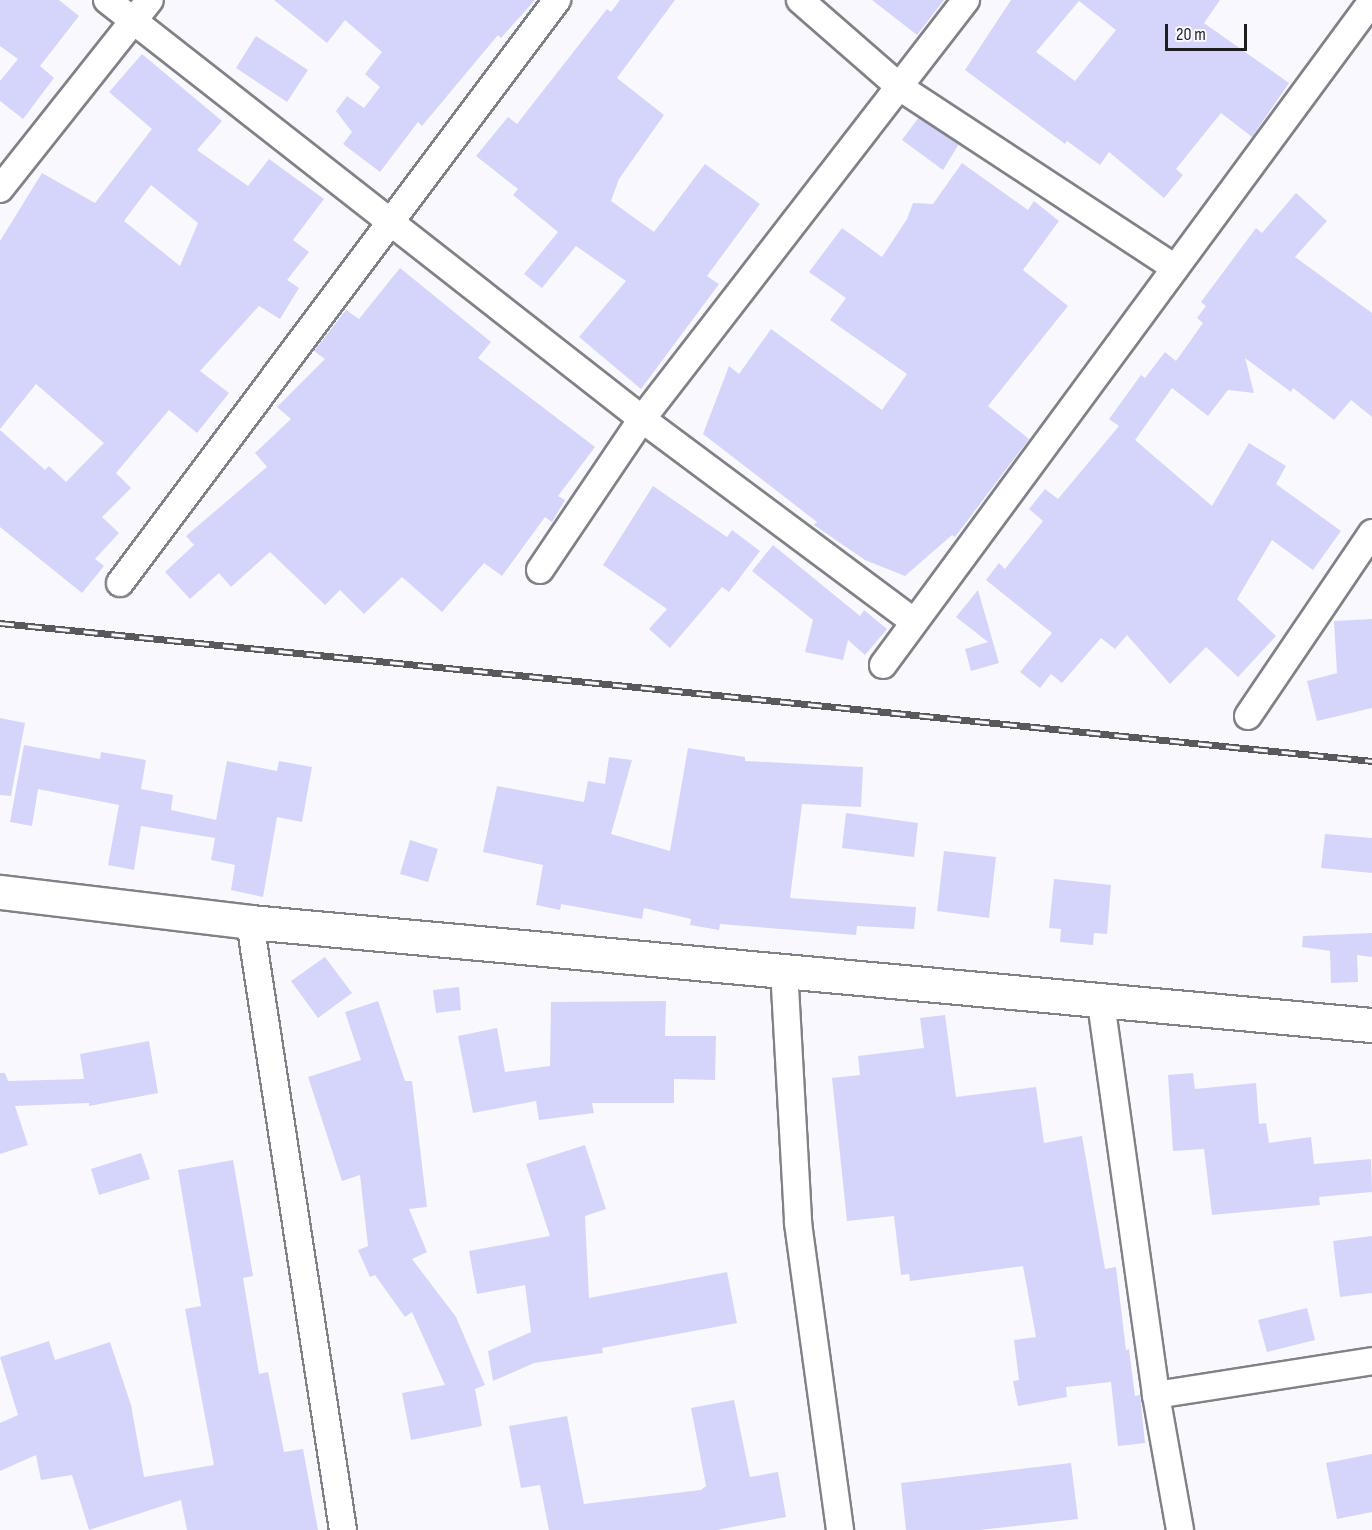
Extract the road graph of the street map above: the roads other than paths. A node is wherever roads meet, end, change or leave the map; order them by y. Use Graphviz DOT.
graph roads {
  1 [pos="107,0"];
  2 [pos="150,0"];
  3 [pos="557,0"];
  4 [pos="800,0"];
  5 [pos="966,0"];
  6 [pos="1372,1"];
  7 [pos="134,22"];
  8 [pos="901,88"];
  9 [pos="0,189"];
  10 [pos="389,223"];
  11 [pos="1175,268"];
  12 [pos="642,419"];
  13 [pos="1372,533"];
  14 [pos="540,570"];
  15 [pos="120,583"];
  16 [pos="913,621"];
  17 [pos="883,665"];
  18 [pos="1248,716"];
  19 [pos="0,892"];
  20 [pos="250,922"];
  21 [pos="784,969"];
  22 [pos="1101,1003"];
  23 [pos="1372,1025"];
  24 [pos="1372,1361"];
  25 [pos="1156,1395"];
  26 [pos="343,1530"];
  27 [pos="840,1530"];
  28 [pos="1180,1530"];
  1 -- 7 [label="street"];
  2 -- 7 [label="street"];
  3 -- 10 [label="street"];
  4 -- 8 [label="street"];
  5 -- 8 [label="street"];
  6 -- 11 [label="street"];
  7 -- 9 [label="street"];
  7 -- 10 [label="street"];
  8 -- 11 [label="street"];
  8 -- 12 [label="street"];
  10 -- 12 [label="street"];
  10 -- 15 [label="street"];
  11 -- 16 [label="street"];
  12 -- 14 [label="street"];
  12 -- 16 [label="street"];
  13 -- 18 [label="street"];
  16 -- 17 [label="street"];
  19 -- 20 [label="street"];
  20 -- 21 [label="street"];
  20 -- 26 [label="street"];
  21 -- 22 [label="street"];
  21 -- 27 [label="street"];
  22 -- 23 [label="street"];
  22 -- 25 [label="street"];
  24 -- 25 [label="street"];
  25 -- 28 [label="street"];
}
